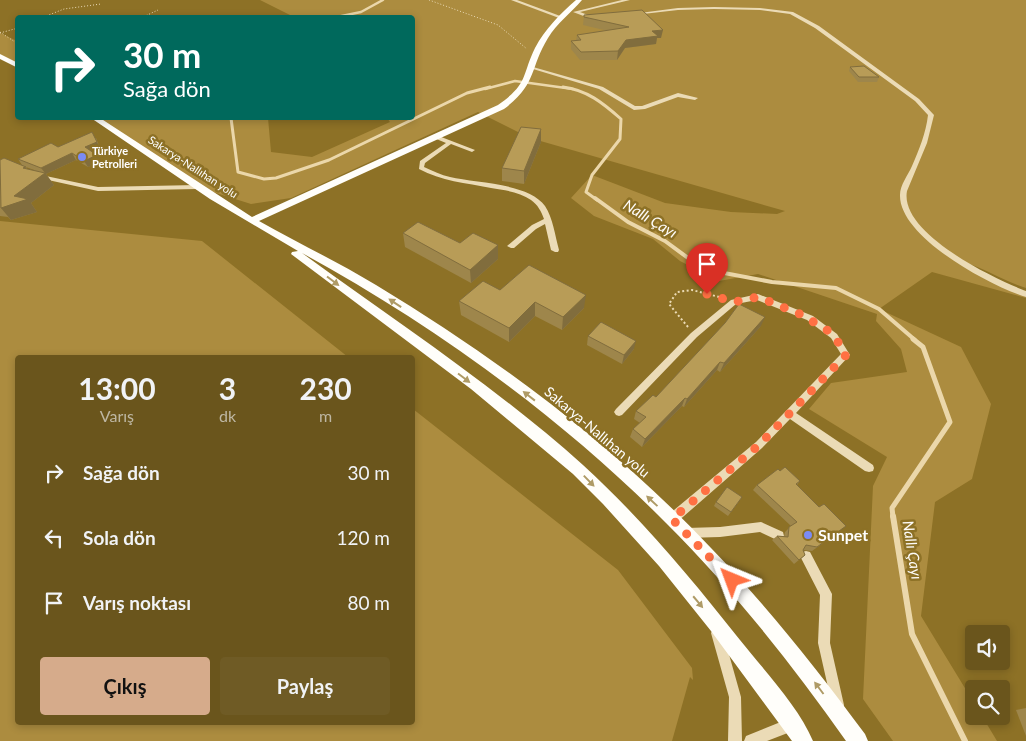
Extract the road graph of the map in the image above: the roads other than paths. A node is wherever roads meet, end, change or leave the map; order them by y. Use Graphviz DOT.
graph roads {
  1 [pos="513,0"];
  2 [pos="579,0"];
  3 [pos="628,0"];
  4 [pos="587,1"];
  5 [pos="575,12"];
  6 [pos="630,15"];
  7 [pos="561,17"];
  8 [pos="602,20"];
  9 [pos="0,56"];
  10 [pos="15,64"];
  11 [pos="536,68"];
  12 [pos="530,77"];
  13 [pos="695,98"];
  14 [pos="98,120"];
  15 [pos="436,137"];
  16 [pos="449,143"];
  17 [pos="472,150"];
  18 [pos="36,175"];
  19 [pos="197,187"];
  20 [pos="252,221"];
  21 [pos="546,221"];
  22 [pos="511,246"];
  23 [pos="555,250"];
  24 [pos="1026,294"];
  25 [pos="619,412"];
  26 [pos="790,414"];
  27 [pos="869,468"];
  28 [pos="672,519"];
  29 [pos="686,533"];
  30 [pos="779,536"];
  31 [pos="806,556"];
  32 [pos="714,621"];
  33 [pos="840,716"];
  34 [pos="793,724"];
  35 [pos="736,741"];
  36 [pos="750,741"];
  37 [pos="803,741"];
  38 [pos="858,741"];
  1 -- 7 [label="street"];
  2 -- 7 [label="main road"];
  3 -- 5 [label="street"];
  4 -- 5 [label="main road"];
  5 -- 8 [label="street"];
  5 -- 11 [label="main road"];
  6 -- 24 [label="street"];
  7 -- 12 [label="main road"];
  9 -- 10 [label="main road"];
  11 -- 12 [label="main road"];
  11 -- 13 [label="street"];
  12 -- 15 [label="main road"];
  14 -- 19 [label="main road, Sakarya-Nallıhan yolu"];
  15 -- 16 [label="street"];
  15 -- 20 [label="main road"];
  16 -- 17 [label="street"];
  16 -- 21 [label="street"];
  18 -- 19 [label="street"];
  19 -- 20 [label="main road, Sakarya-Nallıhan yolu"];
  28 -- 20 [label="main road, Sakarya-Nallıhan yolu, one-way"];
  20 -- 32 [label="main road, Sakarya-Nallıhan yolu, one-way"];
  21 -- 22 [label="street"];
  21 -- 23 [label="street"];
  25 -- 26 [label="street"];
  26 -- 27 [label="street"];
  26 -- 28 [label="street"];
  28 -- 29 [label="main road, Sakarya-Nallıhan yolu"];
  29 -- 30 [label="street"];
  33 -- 29 [label="main road, Sakarya-Nallıhan yolu, one-way"];
  31 -- 33 [label="lane"];
  32 -- 34 [label="main road, Sakarya-Nallıhan yolu"];
  32 -- 35 [label="street"];
  33 -- 38 [label="main road, Sakarya-Nallıhan yolu"];
  34 -- 36 [label="street"];
  34 -- 37 [label="main road, Sakarya-Nallıhan yolu"];
}
